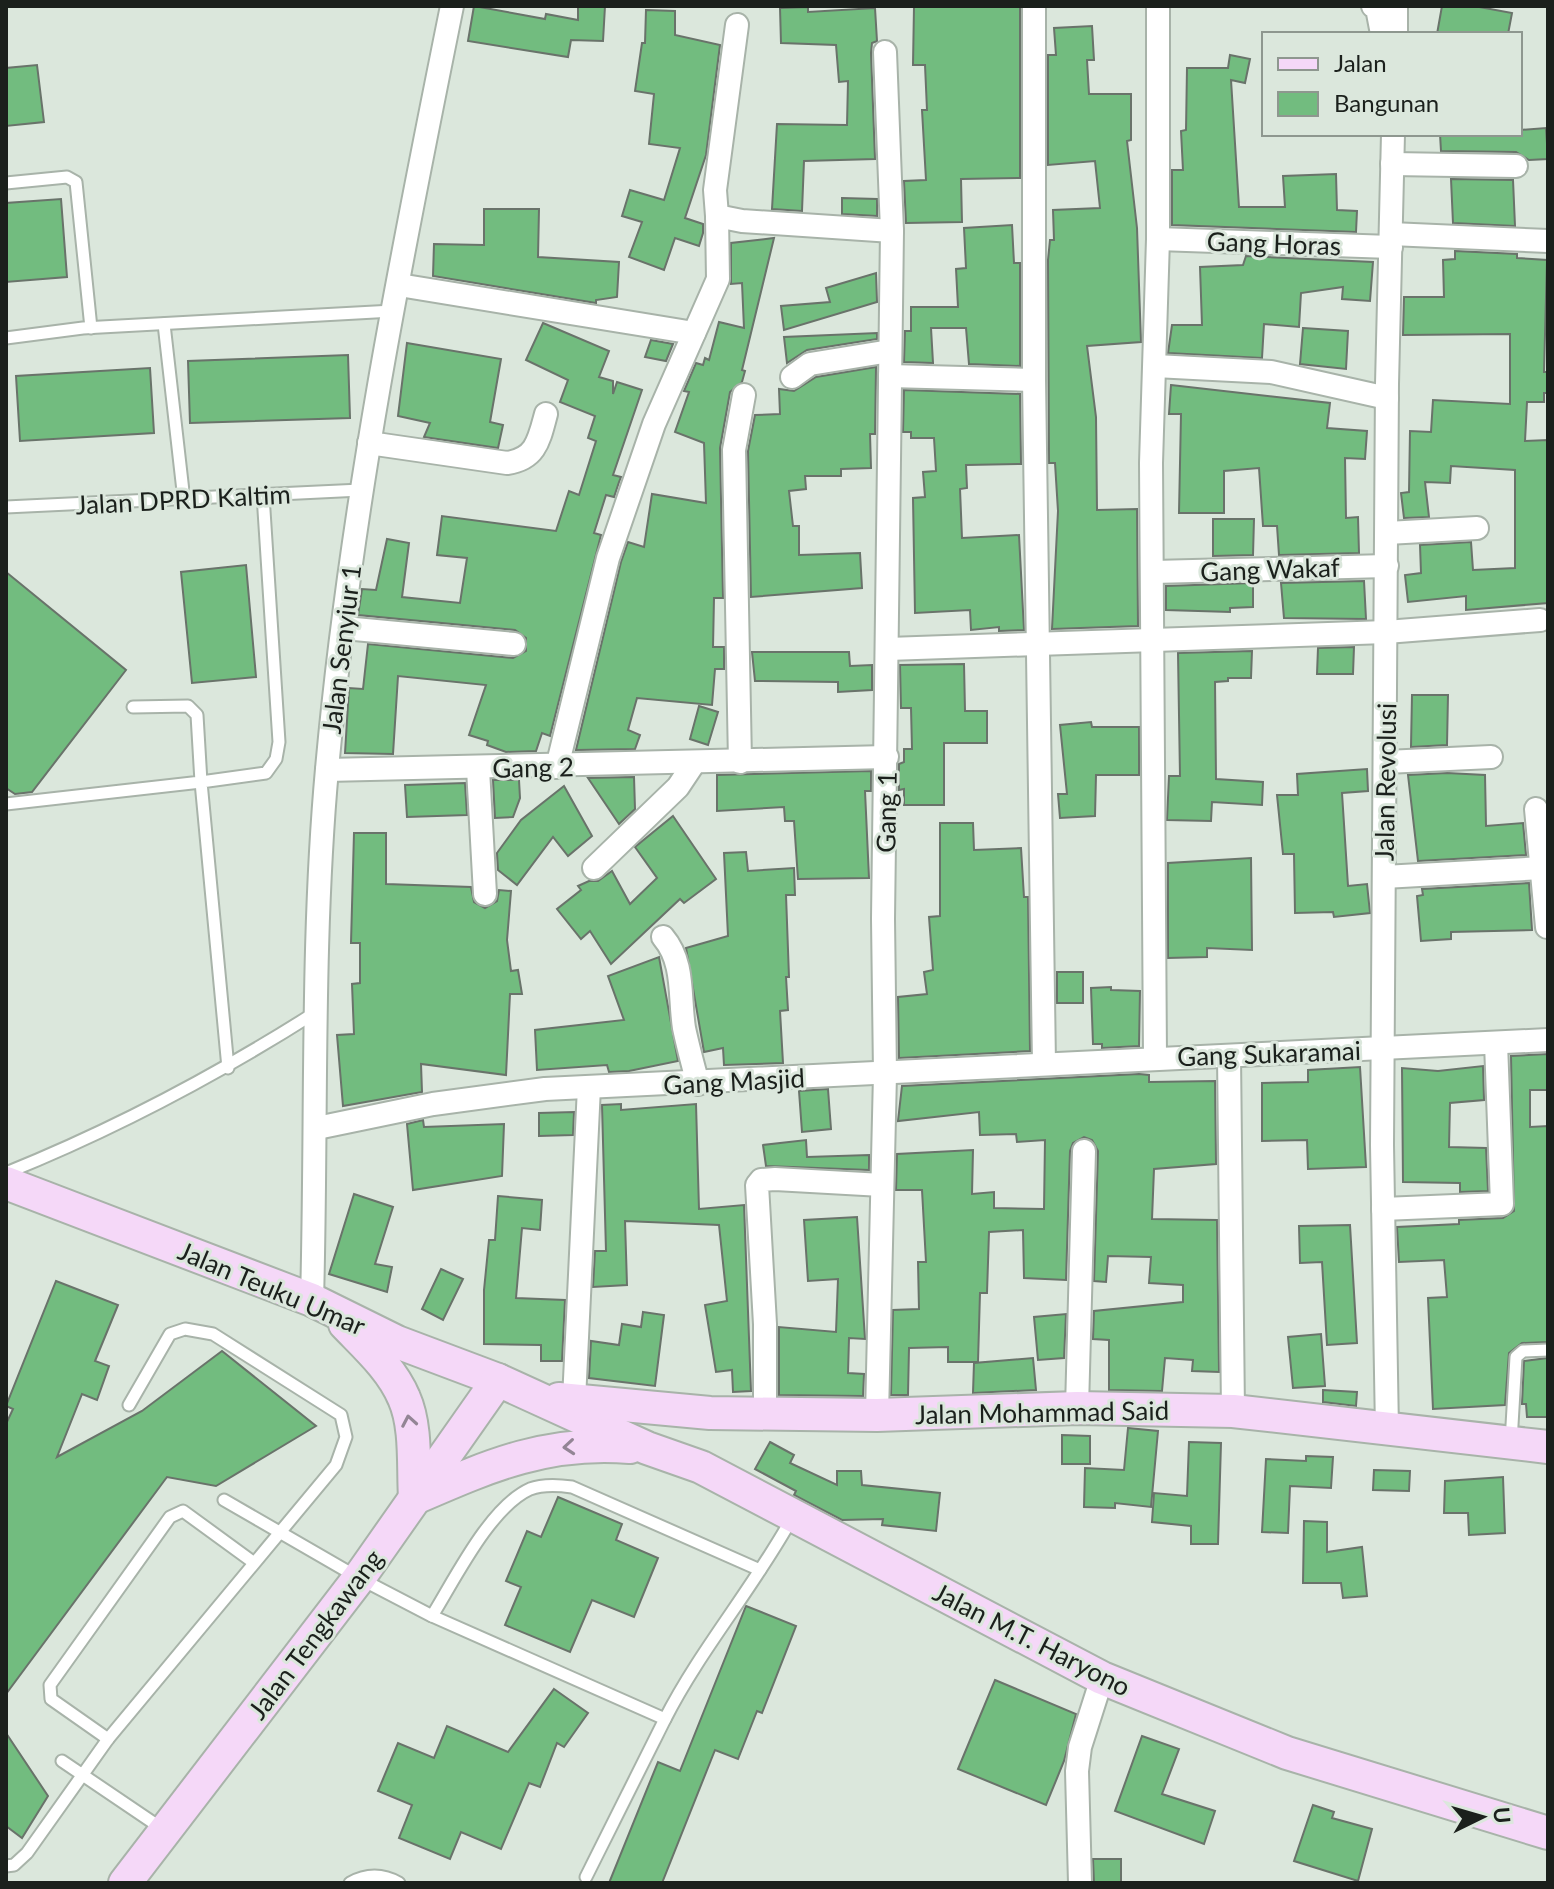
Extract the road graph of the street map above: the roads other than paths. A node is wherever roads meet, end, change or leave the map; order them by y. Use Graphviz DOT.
graph roads {
  1 [pos="452,6"];
  2 [pos="1034,6"];
  3 [pos="1158,6"];
  4 [pos="1373,6"];
  5 [pos="1396,6"];
  6 [pos="737,25"];
  7 [pos="1382,32"];
  8 [pos="1396,32"];
  9 [pos="885,52"];
  10 [pos="1393,136"];
  11 [pos="1392,164"];
  12 [pos="1516,166"];
  13 [pos="6,183"];
  14 [pos="717,216"];
  15 [pos="891,220"];
  16 [pos="1158,239"];
  17 [pos="1391,240"];
  18 [pos="1548,241"];
  19 [pos="399,285"];
  20 [pos="393,311"];
  21 [pos="164,324"];
  22 [pos="91,328"];
  23 [pos="694,333"];
  24 [pos="6,338"];
  25 [pos="890,351"];
  26 [pos="1155,366"];
  27 [pos="890,376"];
  28 [pos="792,377"];
  29 [pos="1034,380"];
  30 [pos="744,395"];
  31 [pos="1387,398"];
  32 [pos="546,414"];
  33 [pos="369,443"];
  34 [pos="361,490"];
  35 [pos="263,495"];
  36 [pos="184,500"];
  37 [pos="6,507"];
  38 [pos="1477,528"];
  39 [pos="1387,533"];
  40 [pos="1387,566"];
  41 [pos="1153,572"];
  42 [pos="1540,620"];
  43 [pos="344,628"];
  44 [pos="1386,632"];
  45 [pos="1152,639"];
  46 [pos="514,644"];
  47 [pos="1040,644"];
  48 [pos="888,649"];
  49 [pos="133,707"];
  50 [pos="887,757"];
  51 [pos="1491,757"];
  52 [pos="740,762"];
  53 [pos="1386,762"];
  54 [pos="694,763"];
  55 [pos="557,767"];
  56 [pos="478,769"];
  57 [pos="327,770"];
  58 [pos="201,782"];
  59 [pos="6,804"];
  60 [pos="1536,809"];
  61 [pos="594,868"];
  62 [pos="1542,868"];
  63 [pos="1384,877"];
  64 [pos="485,894"];
  65 [pos="1547,927"];
  66 [pos="663,937"];
  67 [pos="316,1012"];
  68 [pos="1548,1040"];
  69 [pos="1496,1043"];
  70 [pos="1383,1049"];
  71 [pos="1229,1056"];
  72 [pos="1155,1058"];
  73 [pos="1044,1064"];
  74 [pos="228,1068"];
  75 [pos="885,1074"];
  76 [pos="698,1084"];
  77 [pos="589,1087"];
  78 [pos="317,1128"];
  79 [pos="1084,1151"];
  80 [pos="6,1173"];
  81 [pos="6,1183"];
  82 [pos="882,1185"];
  83 [pos="1383,1209"];
  84 [pos="322,1304"];
  85 [pos="1548,1350"];
  86 [pos="498,1380"];
  87 [pos="536,1397"];
  88 [pos="574,1400"];
  89 [pos="129,1405"];
  90 [pos="1077,1408"];
  91 [pos="1233,1411"];
  92 [pos="710,1413"];
  93 [pos="765,1413"];
  94 [pos="877,1415"];
  95 [pos="1387,1430"];
  96 [pos="1511,1444"];
  97 [pos="1548,1447"];
  98 [pos="647,1448"];
  99 [pos="701,1467"];
  100 [pos="415,1498"];
  101 [pos="224,1500"];
  102 [pos="793,1516"];
  103 [pos="277,1532"];
  104 [pos="253,1562"];
  105 [pos="760,1570"];
  106 [pos="359,1578"];
  107 [pos="432,1616"];
  108 [pos="1102,1678"];
  109 [pos="665,1719"];
  110 [pos="108,1739"];
  111 [pos="62,1761"];
  112 [pos="84,1776"];
  113 [pos="165,1831"];
  114 [pos="1548,1833"];
  115 [pos="6,1866"];
  116 [pos="586,1877"];
  117 [pos="125,1883"];
  118 [pos="350,1883"];
  119 [pos="399,1883"];
  120 [pos="1080,1883"];
  1 -- 19 [label="street, Jalan Senyiur 1"];
  2 -- 29 [label="street"];
  3 -- 16 [label="street"];
  4 -- 7 [label="street"];
  5 -- 8 [label="street"];
  6 -- 14 [label="street"];
  9 -- 15 [label="street, Gang 1"];
  10 -- 11 [label="street, Jalan Revolusi"];
  11 -- 12 [label="street"];
  11 -- 17 [label="street, Jalan Revolusi"];
  13 -- 22 [label="lane"];
  14 -- 15 [label="street"];
  14 -- 23 [label="street"];
  15 -- 25 [label="street, Gang 1"];
  16 -- 17 [label="street, Gang Horas"];
  16 -- 26 [label="street"];
  17 -- 18 [label="street, Gang Horas"];
  17 -- 31 [label="street, Jalan Revolusi"];
  19 -- 20 [label="street, Jalan Senyiur 1"];
  19 -- 23 [label="street"];
  20 -- 21 [label="lane"];
  20 -- 33 [label="street, Jalan Senyiur 1"];
  21 -- 22 [label="lane"];
  21 -- 36 [label="lane"];
  22 -- 24 [label="lane"];
  23 -- 55 [label="street"];
  25 -- 27 [label="street, Gang 1"];
  25 -- 28 [label="street"];
  26 -- 31 [label="street"];
  26 -- 41 [label="street"];
  27 -- 29 [label="street"];
  27 -- 48 [label="street, Gang 1"];
  29 -- 47 [label="street"];
  30 -- 52 [label="street"];
  31 -- 39 [label="street, Jalan Revolusi"];
  32 -- 33 [label="street"];
  33 -- 34 [label="street, Jalan Senyiur 1"];
  34 -- 35 [label="lane, Jalan DPRD Kaltim"];
  34 -- 43 [label="street, Jalan Senyiur 1"];
  35 -- 36 [label="lane, Jalan DPRD Kaltim"];
  35 -- 58 [label="lane"];
  36 -- 37 [label="lane, Jalan DPRD Kaltim"];
  38 -- 39 [label="street"];
  39 -- 40 [label="street, Jalan Revolusi"];
  40 -- 41 [label="street, Gang Wakaf"];
  40 -- 44 [label="street, Jalan Revolusi"];
  41 -- 45 [label="street"];
  42 -- 44 [label="street"];
  43 -- 46 [label="street"];
  43 -- 57 [label="street, Jalan Senyiur 1"];
  44 -- 45 [label="street"];
  44 -- 53 [label="street, Jalan Revolusi"];
  45 -- 47 [label="street"];
  45 -- 72 [label="street"];
  47 -- 48 [label="street"];
  47 -- 73 [label="street"];
  48 -- 50 [label="street, Gang 1"];
  49 -- 58 [label="lane"];
  50 -- 52 [label="street, Gang 2"];
  50 -- 75 [label="street, Gang 1"];
  51 -- 53 [label="street"];
  52 -- 54 [label="street, Gang 2"];
  53 -- 63 [label="street, Jalan Revolusi"];
  54 -- 55 [label="street, Gang 2"];
  54 -- 61 [label="street"];
  55 -- 56 [label="street, Gang 2"];
  56 -- 57 [label="street, Gang 2"];
  56 -- 64 [label="street"];
  57 -- 67 [label="street, Jalan Senyiur 1"];
  58 -- 59 [label="lane"];
  58 -- 74 [label="lane"];
  60 -- 62 [label="street"];
  62 -- 63 [label="street"];
  62 -- 65 [label="street"];
  63 -- 70 [label="street, Jalan Revolusi"];
  66 -- 76 [label="street"];
  67 -- 74 [label="lane"];
  67 -- 78 [label="street, Jalan Senyiur 1"];
  68 -- 69 [label="street, Gang Sukaramai"];
  69 -- 70 [label="street, Gang Sukaramai"];
  69 -- 83 [label="street"];
  70 -- 71 [label="street, Gang Sukaramai"];
  70 -- 83 [label="street, Jalan Revolusi"];
  71 -- 72 [label="street, Gang Sukaramai"];
  71 -- 91 [label="street"];
  72 -- 73 [label="street, Gang Masjid"];
  73 -- 75 [label="street, Gang Masjid"];
  74 -- 80 [label="lane"];
  75 -- 76 [label="street, Gang Masjid"];
  75 -- 82 [label="street, Gang 1"];
  76 -- 77 [label="street, Gang Masjid"];
  77 -- 78 [label="street, Gang Masjid"];
  77 -- 88 [label="street"];
  78 -- 84 [label="street, Jalan Senyiur 1"];
  79 -- 90 [label="street"];
  81 -- 84 [label="main road, Jalan Teuku Umar"];
  82 -- 93 [label="street"];
  82 -- 94 [label="street, Gang 1"];
  83 -- 95 [label="street, Jalan Revolusi"];
  84 -- 86 [label="main road, Jalan Teuku Umar"];
  100 -- 84 [label="main road, one-way"];
  85 -- 96 [label="lane"];
  86 -- 87 [label="main road, Jalan Teuku Umar"];
  86 -- 100 [label="main road, Jalan Tengkawang"];
  87 -- 88 [label="main road, Jalan Mohammad Said"];
  87 -- 98 [label="main road, Jalan M.T. Haryono"];
  88 -- 92 [label="main road, Jalan Mohammad Said"];
  89 -- 103 [label="lane"];
  90 -- 91 [label="main road, Jalan Mohammad Said"];
  90 -- 94 [label="main road, Jalan Mohammad Said"];
  91 -- 95 [label="main road, Jalan Mohammad Said"];
  92 -- 93 [label="main road, Jalan Mohammad Said"];
  92 -- 99 [label="main road"];
  93 -- 94 [label="main road, Jalan Mohammad Said"];
  95 -- 96 [label="main road, Jalan Mohammad Said"];
  96 -- 97 [label="main road, Jalan Mohammad Said"];
  98 -- 99 [label="main road, Jalan M.T. Haryono"];
  98 -- 100 [label="main road, one-way"];
  99 -- 102 [label="main road, Jalan M.T. Haryono"];
  100 -- 106 [label="main road, Jalan Tengkawang"];
  101 -- 103 [label="lane"];
  102 -- 105 [label="lane"];
  102 -- 108 [label="main road, Jalan M.T. Haryono"];
  103 -- 104 [label="lane"];
  103 -- 106 [label="lane"];
  104 -- 110 [label="lane"];
  104 -- 110 [label="lane"];
  105 -- 107 [label="lane"];
  105 -- 109 [label="lane"];
  106 -- 107 [label="lane"];
  106 -- 113 [label="main road, Jalan Tengkawang"];
  107 -- 109 [label="lane"];
  108 -- 114 [label="main road, Jalan M.T. Haryono"];
  108 -- 120 [label="street"];
  109 -- 116 [label="lane"];
  110 -- 112 [label="lane"];
  111 -- 112 [label="lane"];
  112 -- 113 [label="lane"];
  112 -- 115 [label="lane"];
  113 -- 117 [label="main road, Jalan Tengkawang"];
  118 -- 119 [label="lane"];
}
